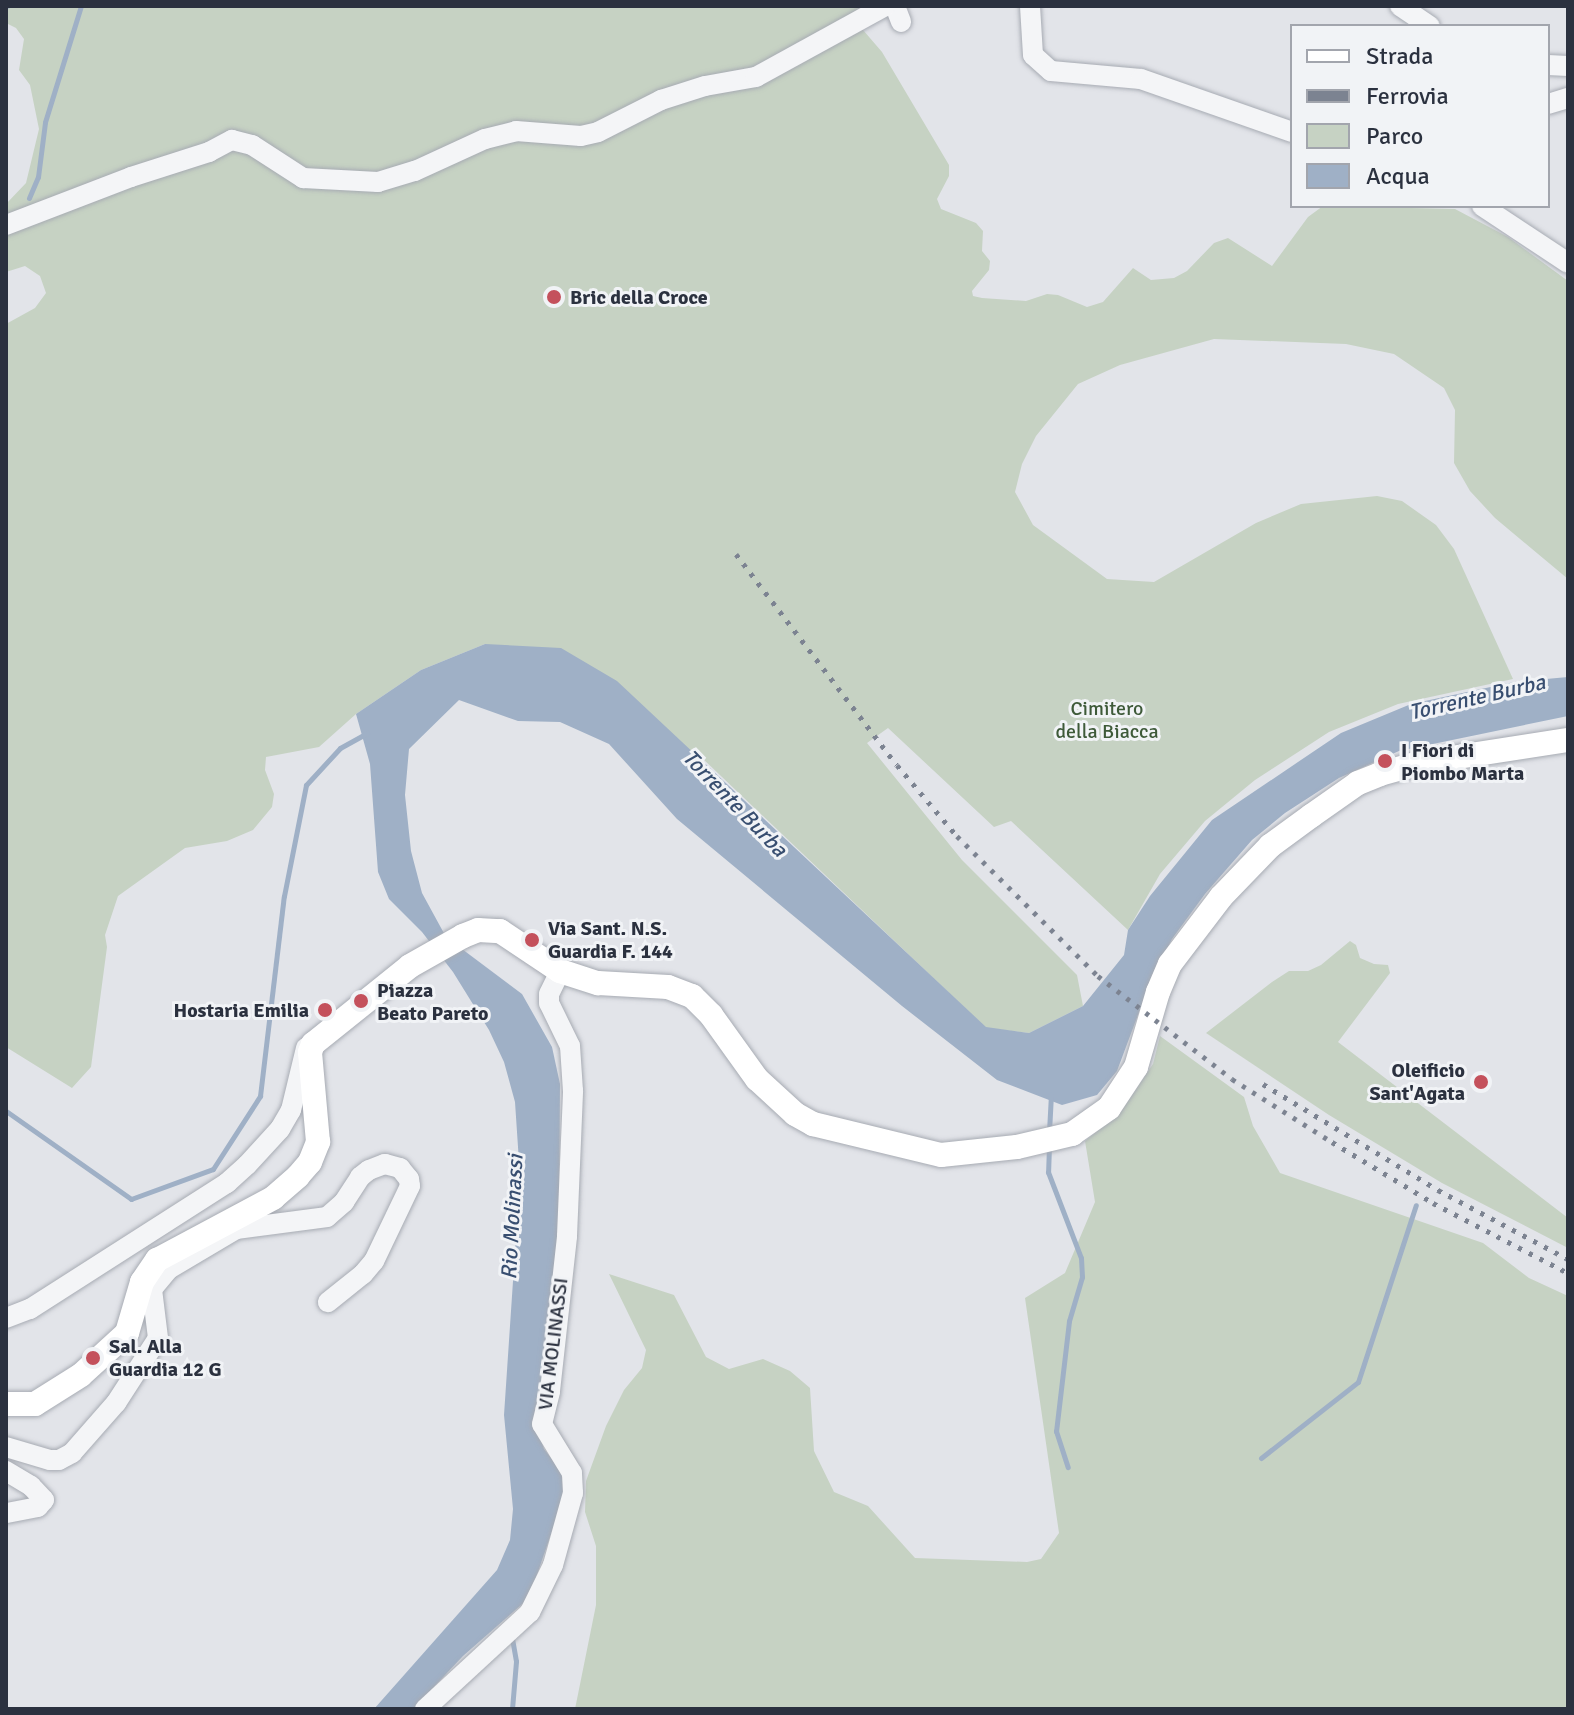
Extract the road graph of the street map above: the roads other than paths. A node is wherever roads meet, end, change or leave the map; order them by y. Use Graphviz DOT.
graph roads {
  1 [pos="885,6"];
  2 [pos="1030,6"];
  3 [pos="1400,6"];
  4 [pos="1427,24"];
  5 [pos="1290,131"];
  6 [pos="1485,208"];
  7 [pos="6,225"];
  8 [pos="1568,263"];
  9 [pos="1568,740"];
  10 [pos="560,971"];
  11 [pos="313,1044"];
  12 [pos="234,1225"];
  13 [pos="328,1302"];
  14 [pos="6,1318"];
  15 [pos="6,1404"];
  16 [pos="6,1447"];
  17 [pos="6,1471"];
  18 [pos="6,1513"];
  19 [pos="425,1709"];
  1 -- 7 [label="street"];
  2 -- 5 [label="street"];
  3 -- 4 [label="street"];
  6 -- 8 [label="street"];
  9 -- 10 [label="main road"];
  10 -- 11 [label="main road"];
  10 -- 19 [label="street, VIA MOLINASSI"];
  11 -- 12 [label="main road"];
  11 -- 14 [label="street"];
  12 -- 13 [label="street"];
  12 -- 15 [label="main road"];
  12 -- 16 [label="street"];
  17 -- 18 [label="street"];
}
